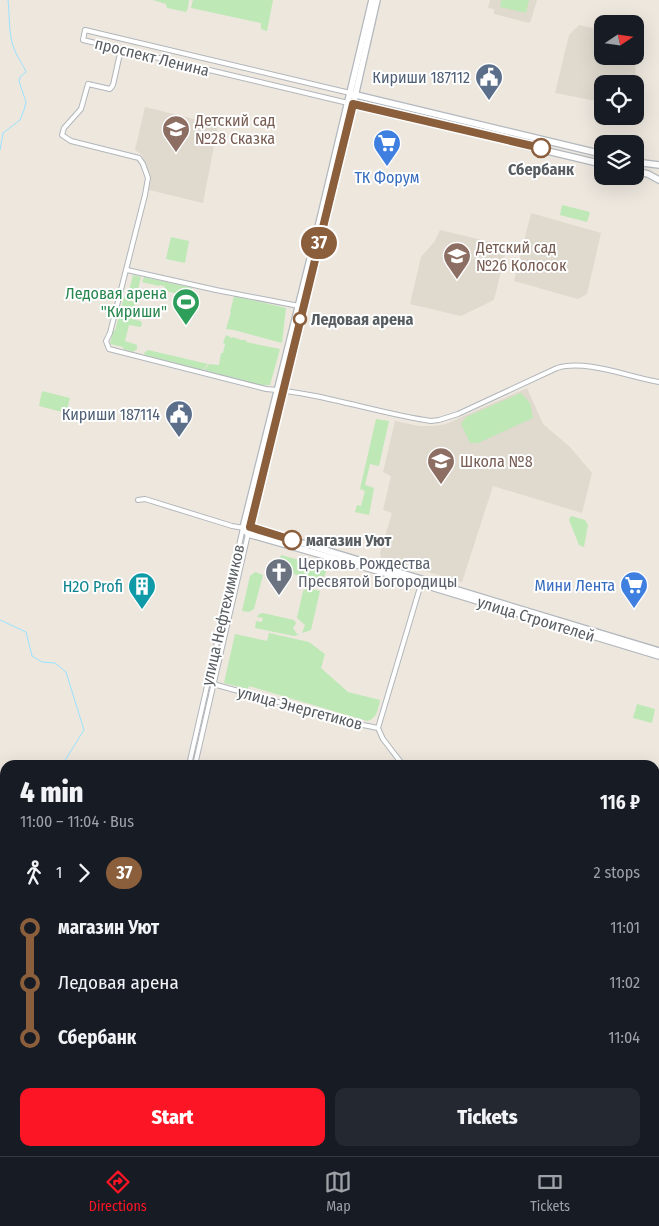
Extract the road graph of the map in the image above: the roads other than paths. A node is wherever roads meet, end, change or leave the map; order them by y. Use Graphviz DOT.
graph roads {
  1 [pos="372,0"];
  2 [pos="377,0"];
  3 [pos="121,49"];
  4 [pos="353,94"];
  5 [pos="351,104"];
  6 [pos="594,152"];
  7 [pos="594,162"];
  8 [pos="644,163"];
  9 [pos="659,164"];
  10 [pos="644,173"];
  11 [pos="659,180"];
  12 [pos="127,270"];
  13 [pos="299,306"];
  14 [pos="659,382"];
  15 [pos="280,390"];
  16 [pos="138,500"];
  17 [pos="246,528"];
  18 [pos="248,534"];
  19 [pos="421,582"];
  20 [pos="659,651"];
  21 [pos="659,656"];
  22 [pos="208,683"];
  23 [pos="214,684"];
  24 [pos="378,728"];
  25 [pos="191,760"];
  26 [pos="196,760"];
  27 [pos="399,760"];
  1 -- 4 [label="street"];
  2 -- 4 [label="street"];
  3 -- 4 [label="street, проспект Ленина"];
  3 -- 5 [label="street, проспект Ленина"];
  3 -- 12 [label="street"];
  4 -- 5 [label="street"];
  4 -- 6 [label="street, проспект Ленина"];
  5 -- 7 [label="street, проспект Ленина"];
  5 -- 13 [label="street, улица Нефтехимиков"];
  5 -- 15 [label="street"];
  8 -- 9 [label="street"];
  10 -- 11 [label="street"];
  12 -- 13 [label="street"];
  12 -- 15 [label="street"];
  13 -- 15 [label="street, улица Нефтехимиков"];
  14 -- 15 [label="street"];
  15 -- 17 [label="street, улица Нефтехимиков"];
  16 -- 17 [label="street, улица Строителей"];
  17 -- 18 [label="street"];
  17 -- 19 [label="street, улица Строителей"];
  17 -- 22 [label="street, улица Нефтехимиков"];
  18 -- 19 [label="street, улица Строителей"];
  18 -- 23 [label="street"];
  19 -- 20 [label="street, улица Строителей"];
  19 -- 21 [label="street, улица Строителей"];
  19 -- 24 [label="street"];
  22 -- 23 [label="street, улица Энергетиков"];
  22 -- 25 [label="street, улица Нефтехимиков"];
  23 -- 24 [label="street, улица Энергетиков"];
  23 -- 26 [label="street"];
  24 -- 27 [label="street, улица Энергетиков"];
}
